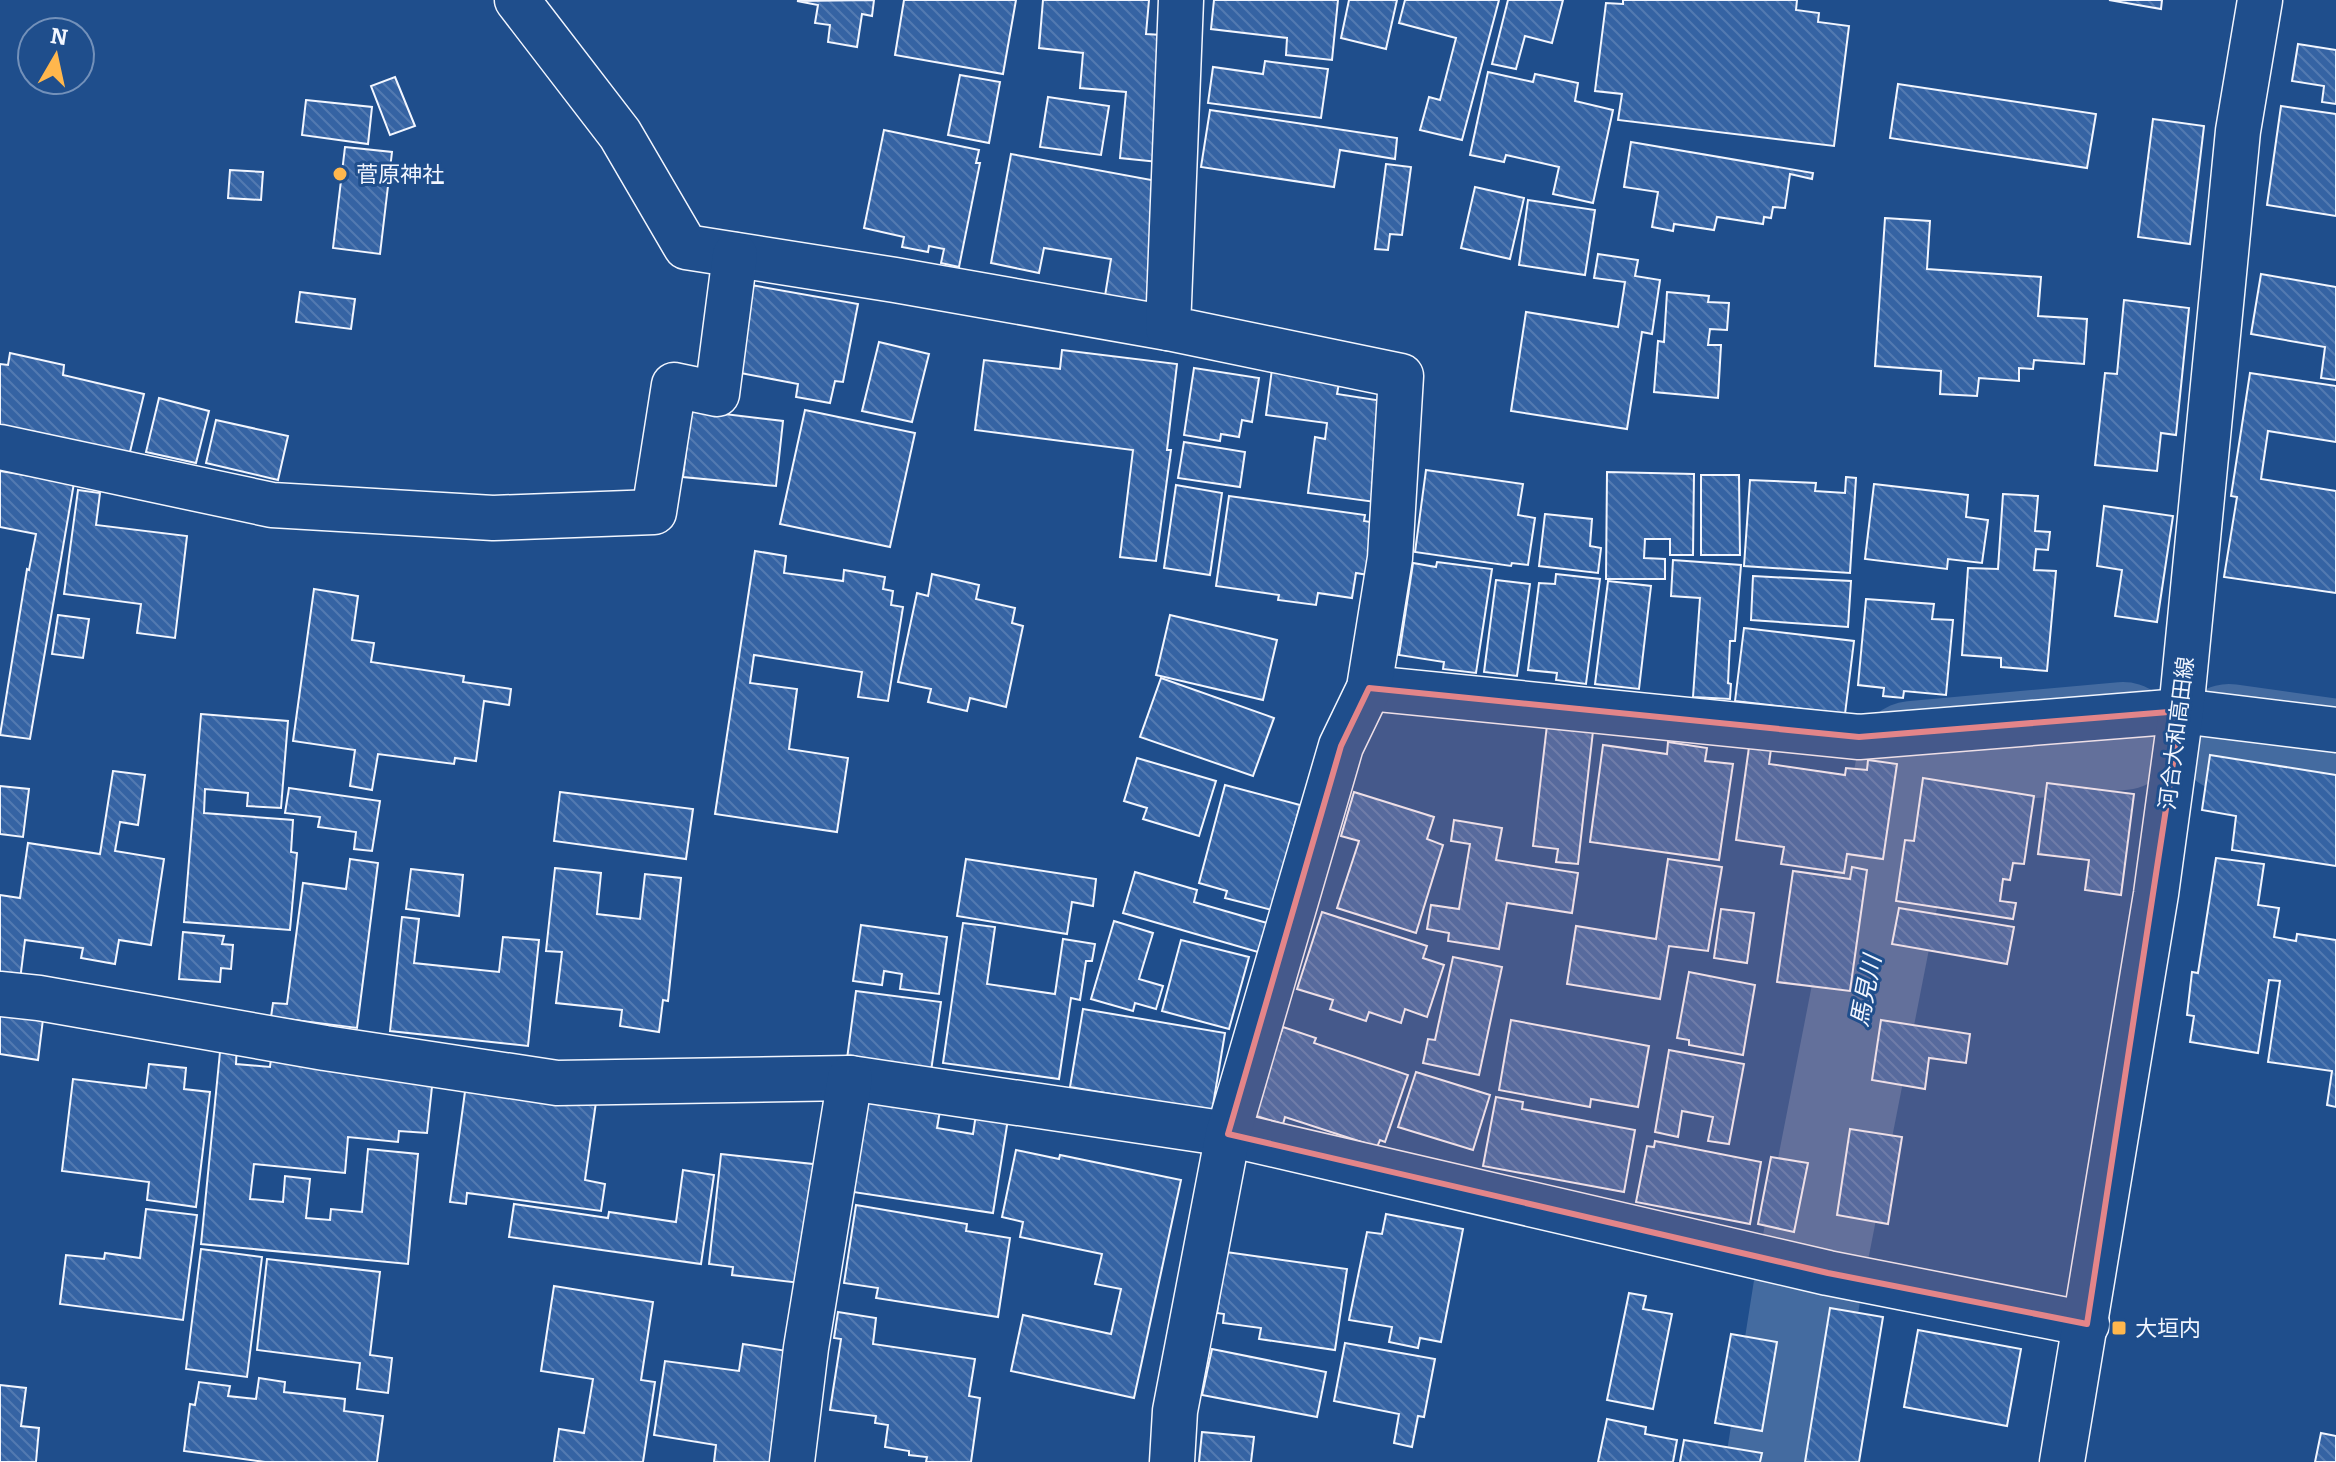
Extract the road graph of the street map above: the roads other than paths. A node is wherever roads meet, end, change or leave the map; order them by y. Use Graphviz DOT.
graph roads {
  1 [pos="517,0"];
  2 [pos="1181,0"];
  3 [pos="2260,0"];
  4 [pos="735,255"];
  5 [pos="1168,328"];
  6 [pos="0,447"];
  7 [pos="1369,688"];
  8 [pos="2181,711"];
  9 [pos="2336,730"];
  10 [pos="0,994"];
  11 [pos="850,1078"];
  12 [pos="1228,1134"];
  13 [pos="2087,1324"];
  14 [pos="792,1462"];
  15 [pos="1172,1462"];
  16 [pos="2062,1462"];
  1 -- 4 [label="street"];
  2 -- 5 [label="street"];
  3 -- 8 [label="street, 河合大和高田線"];
  4 -- 5 [label="street"];
  4 -- 6 [label="street"];
  5 -- 7 [label="street"];
  7 -- 8 [label="street"];
  7 -- 12 [label="street"];
  8 -- 9 [label="street"];
  8 -- 13 [label="street, 河合大和高田線"];
  10 -- 11 [label="street"];
  11 -- 12 [label="street"];
  11 -- 14 [label="street"];
  12 -- 13 [label="street"];
  12 -- 15 [label="street"];
  13 -- 16 [label="street, 河合大和高田線"];
}
